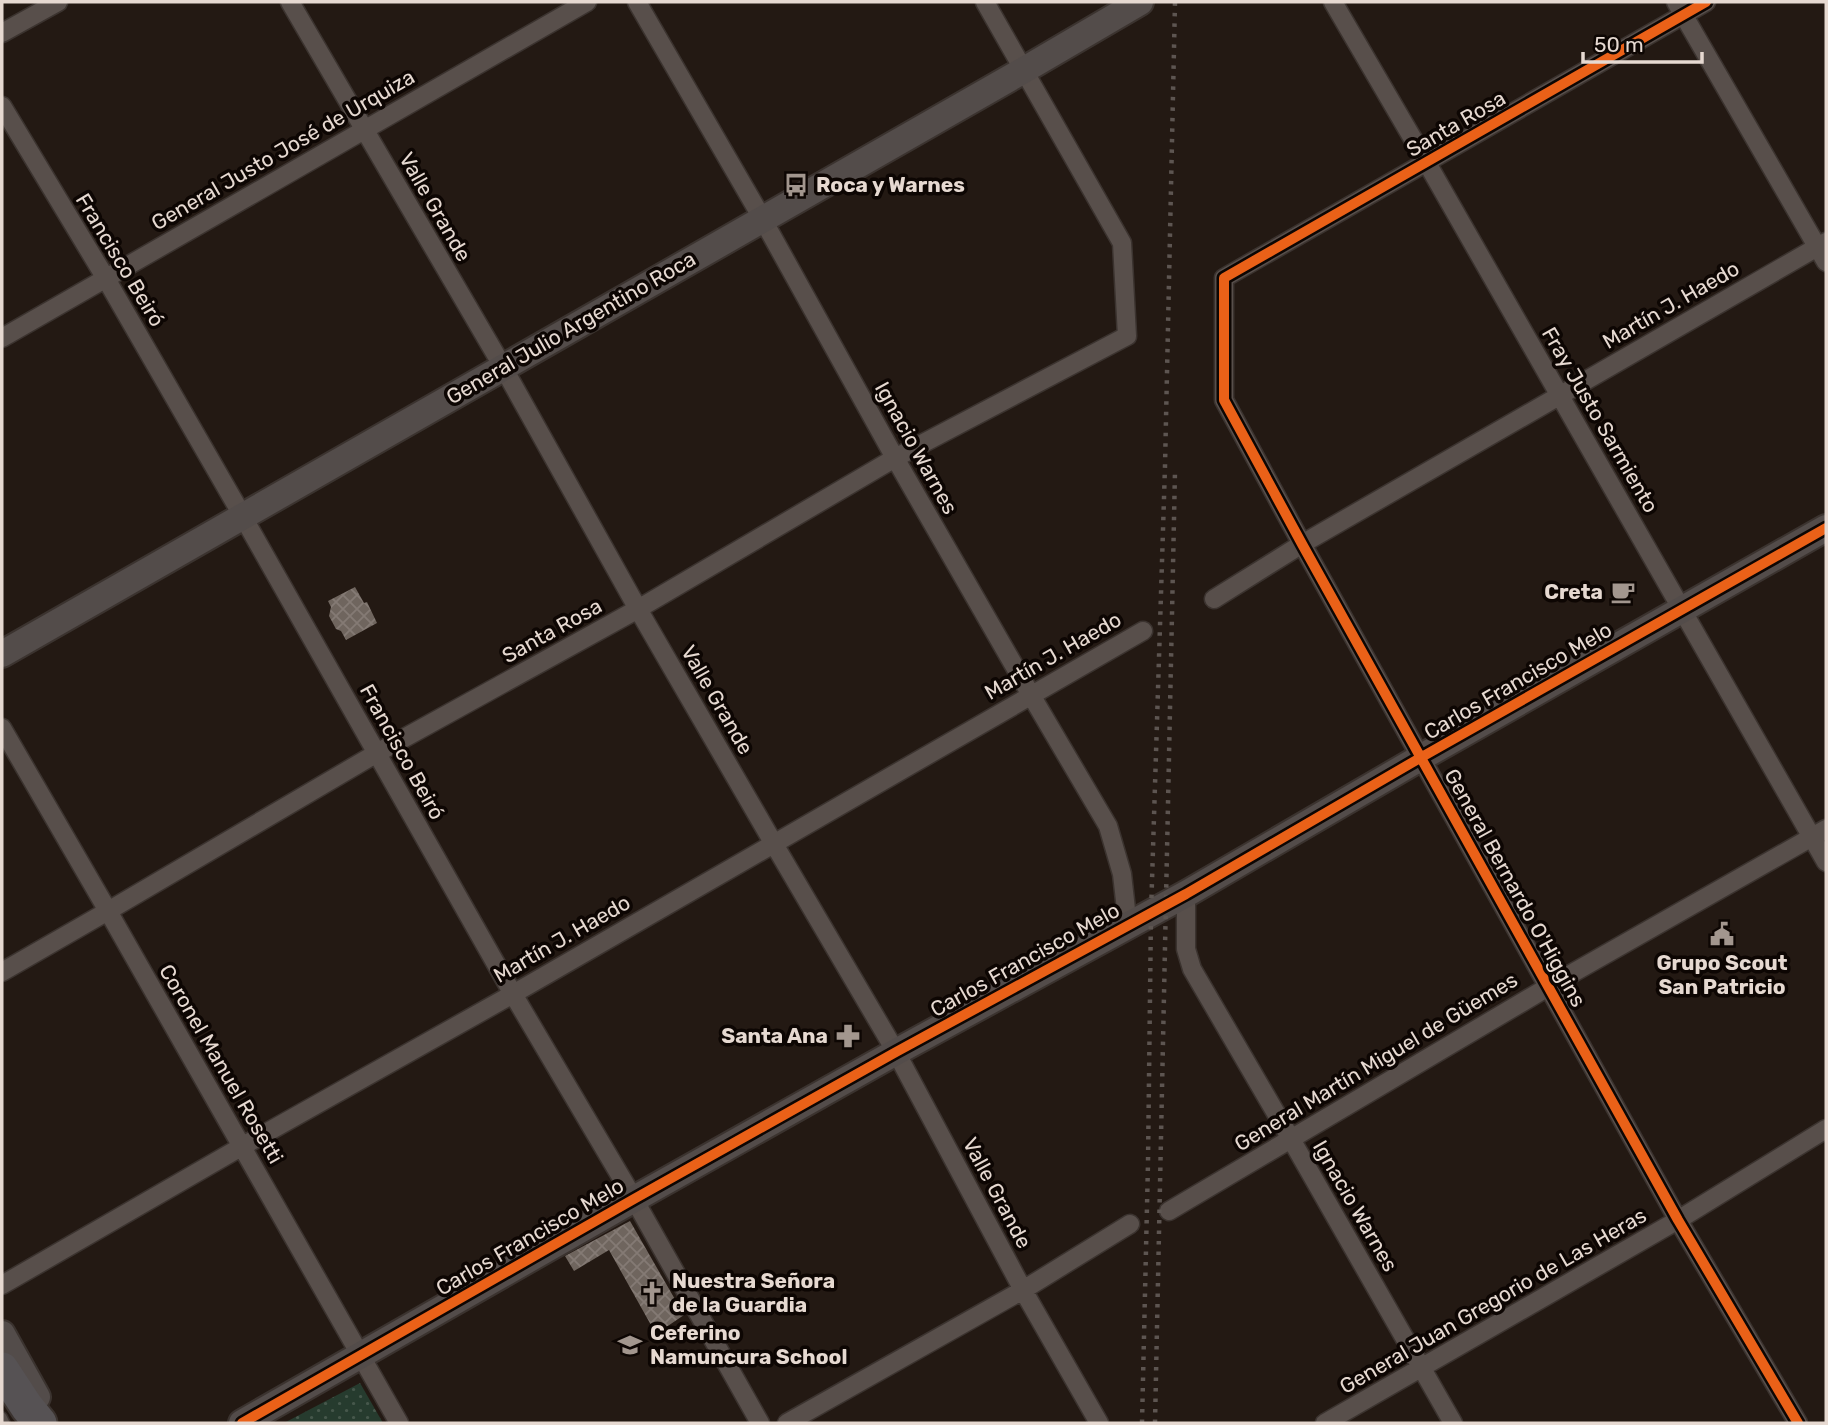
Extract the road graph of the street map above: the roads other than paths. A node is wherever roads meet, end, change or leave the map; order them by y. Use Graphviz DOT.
graph roads {
  1 [pos="58,2"];
  2 [pos="290,2"];
  3 [pos="587,2"];
  4 [pos="637,2"];
  5 [pos="985,2"];
  6 [pos="1140,2"];
  7 [pos="1333,2"];
  8 [pos="1706,2"];
  9 [pos="1680,8"];
  10 [pos="2,33"];
  11 [pos="1024,71"];
  12 [pos="2,106"];
  13 [pos="364,131"];
  14 [pos="1427,163"];
  15 [pos="762,218"];
  16 [pos="1823,250"];
  17 [pos="106,278"];
  18 [pos="1224,278"];
  19 [pos="2,338"];
  20 [pos="503,368"];
  21 [pos="1560,395"];
  22 [pos="895,458"];
  23 [pos="242,515"];
  24 [pos="1826,528"];
  25 [pos="1301,544"];
  26 [pos="1214,599"];
  27 [pos="638,609"];
  28 [pos="1683,610"];
  29 [pos="1143,631"];
  30 [pos="2,654"];
  31 [pos="1031,695"];
  32 [pos="2,728"];
  33 [pos="377,753"];
  34 [pos="1420,758"];
  35 [pos="1820,833"];
  36 [pos="774,844"];
  37 [pos="1826,862"];
  38 [pos="1186,894"];
  39 [pos="108,911"];
  40 [pos="1128,927"];
  41 [pos="2,972"];
  42 [pos="1548,987"];
  43 [pos="513,994"];
  44 [pos="896,1052"];
  45 [pos="1826,1129"];
  46 [pos="1291,1139"];
  47 [pos="241,1147"];
  48 [pos="634,1199"];
  49 [pos="1169,1212"];
  50 [pos="1678,1220"];
  51 [pos="1130,1224"];
  52 [pos="2,1285"];
  53 [pos="1023,1290"];
  54 [pos="2,1334"];
  55 [pos="360,1356"];
  56 [pos="1422,1368"];
  57 [pos="2,1369"];
  58 [pos="2,1417"];
  59 [pos="5,1423"];
  60 [pos="40,1423"];
  61 [pos="52,1423"];
  62 [pos="242,1423"];
  63 [pos="399,1423"];
  64 [pos="760,1423"];
  65 [pos="787,1423"];
  66 [pos="1099,1423"];
  67 [pos="1325,1423"];
  68 [pos="1453,1423"];
  69 [pos="1798,1423"];
  1 -- 10 [label="street"];
  2 -- 13 [label="street, Valle Grande"];
  3 -- 13 [label="street, General Justo José de Urquiza"];
  4 -- 15 [label="street, Ignacio Warnes"];
  5 -- 11 [label="street"];
  6 -- 11 [label="street, General Julio Argentino Roca"];
  7 -- 14 [label="street, Fray Justo Sarmiento"];
  8 -- 9 [label="street, Santa Rosa"];
  9 -- 14 [label="street, Santa Rosa"];
  9 -- 16 [label="street"];
  11 -- 15 [label="street, General Julio Argentino Roca"];
  11 -- 22 [label="street, Santa Rosa"];
  12 -- 17 [label="street, Francisco Beiró"];
  13 -- 17 [label="street, General Justo José de Urquiza"];
  13 -- 20 [label="street, Valle Grande"];
  14 -- 18 [label="street, Santa Rosa"];
  14 -- 21 [label="street, Fray Justo Sarmiento"];
  15 -- 20 [label="street, General Julio Argentino Roca"];
  15 -- 22 [label="street, Ignacio Warnes"];
  16 -- 21 [label="street, Martín J. Haedo"];
  17 -- 19 [label="street, General Justo José de Urquiza"];
  17 -- 23 [label="street, Francisco Beiró"];
  18 -- 25 [label="street, General Bernardo O'Higgins"];
  20 -- 23 [label="street, General Julio Argentino Roca"];
  20 -- 27 [label="street, Valle Grande"];
  21 -- 25 [label="street, Martín J. Haedo"];
  21 -- 28 [label="street, Fray Justo Sarmiento"];
  22 -- 27 [label="street, Santa Rosa"];
  22 -- 31 [label="street, Ignacio Warnes"];
  23 -- 30 [label="street, General Julio Argentino Roca"];
  23 -- 33 [label="street, Francisco Beiró"];
  24 -- 28 [label="street, Carlos Francisco Melo"];
  25 -- 26 [label="street, Martín J. Haedo"];
  25 -- 34 [label="street, General Bernardo O'Higgins"];
  27 -- 33 [label="street, Santa Rosa"];
  27 -- 36 [label="street, Valle Grande"];
  28 -- 34 [label="street, Carlos Francisco Melo"];
  28 -- 35 [label="street, Fray Justo Sarmiento"];
  29 -- 31 [label="street, Martín J. Haedo"];
  31 -- 36 [label="street, Martín J. Haedo"];
  31 -- 40 [label="street, Ignacio Warnes"];
  32 -- 39 [label="street, Coronel Manuel Rosetti"];
  33 -- 39 [label="street, Santa Rosa"];
  33 -- 43 [label="street, Francisco Beiró"];
  34 -- 38 [label="street, Carlos Francisco Melo"];
  34 -- 42 [label="street, General Bernardo O'Higgins"];
  35 -- 37 [label="street, Fray Justo Sarmiento"];
  35 -- 42 [label="street, General Martín Miguel de Güemes"];
  36 -- 43 [label="street, Martín J. Haedo"];
  36 -- 44 [label="street, Valle Grande"];
  38 -- 40 [label="street, Carlos Francisco Melo"];
  38 -- 46 [label="street, Ignacio Warnes"];
  39 -- 41 [label="street, Santa Rosa"];
  39 -- 47 [label="street, Coronel Manuel Rosetti"];
  40 -- 44 [label="street, Carlos Francisco Melo"];
  42 -- 46 [label="street, General Martín Miguel de Güemes"];
  42 -- 50 [label="street, General Bernardo O'Higgins"];
  43 -- 47 [label="street, Martín J. Haedo"];
  43 -- 48 [label="street, Francisco Beiró"];
  44 -- 48 [label="street, Carlos Francisco Melo"];
  44 -- 53 [label="street, Valle Grande"];
  45 -- 50 [label="street, General Juan Gregorio de Las Heras"];
  46 -- 49 [label="street, General Martín Miguel de Güemes"];
  46 -- 56 [label="street, Ignacio Warnes"];
  47 -- 52 [label="street, Martín J. Haedo"];
  47 -- 55 [label="street, Coronel Manuel Rosetti"];
  48 -- 55 [label="street, Carlos Francisco Melo"];
  48 -- 64 [label="street, Francisco Beiró"];
  50 -- 56 [label="street, General Juan Gregorio de Las Heras"];
  50 -- 69 [label="street, General Bernardo O'Higgins"];
  51 -- 53 [label="street"];
  53 -- 65 [label="street"];
  53 -- 66 [label="street, Valle Grande"];
  54 -- 61 [label="street"];
  55 -- 62 [label="street, Carlos Francisco Melo"];
  55 -- 63 [label="street, Coronel Manuel Rosetti"];
  56 -- 67 [label="street, General Juan Gregorio de Las Heras"];
  56 -- 68 [label="street, Ignacio Warnes"];
  57 -- 60 [label="highway"];
  58 -- 59 [label="lane"];
}
